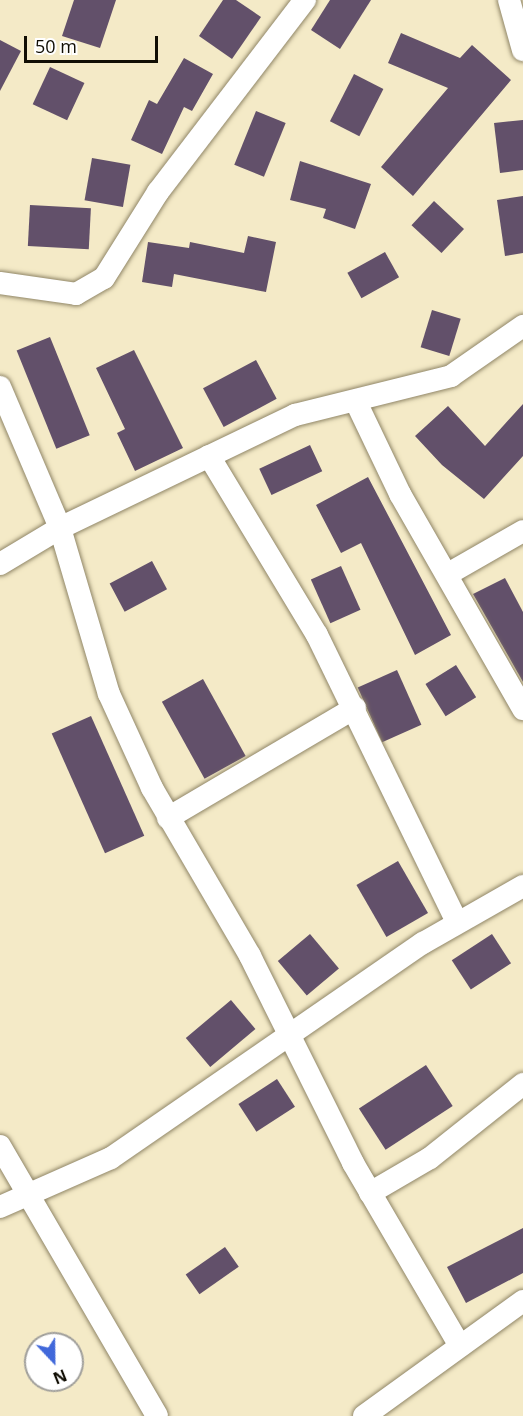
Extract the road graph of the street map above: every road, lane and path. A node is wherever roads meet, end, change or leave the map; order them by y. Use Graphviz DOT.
graph roads {
  1 [pos="305,0"];
  2 [pos="509,0"];
  3 [pos="523,50"];
  4 [pos="0,283"];
  5 [pos="523,326"];
  6 [pos="0,387"];
  7 [pos="356,402"];
  8 [pos="209,456"];
  9 [pos="60,528"];
  10 [pos="523,531"];
  11 [pos="0,564"];
  12 [pos="448,574"];
  13 [pos="355,708"];
  14 [pos="523,709"];
  15 [pos="168,818"];
  16 [pos="523,886"];
  17 [pos="457,922"];
  18 [pos="289,1031"];
  19 [pos="523,1084"];
  20 [pos="0,1146"];
  21 [pos="370,1193"];
  22 [pos="28,1195"];
  23 [pos="0,1207"];
  24 [pos="523,1301"];
  25 [pos="460,1347"];
  26 [pos="158,1416"];
  27 [pos="364,1416"];
  1 -- 4 [label="street"];
  2 -- 3 [label="street"];
  5 -- 7 [label="street"];
  6 -- 9 [label="street"];
  7 -- 8 [label="street"];
  7 -- 12 [label="street"];
  8 -- 9 [label="street"];
  8 -- 13 [label="street"];
  9 -- 11 [label="street"];
  9 -- 15 [label="street"];
  10 -- 12 [label="street"];
  12 -- 14 [label="street"];
  13 -- 15 [label="street"];
  13 -- 17 [label="street"];
  15 -- 18 [label="street"];
  16 -- 17 [label="street"];
  17 -- 18 [label="street"];
  18 -- 21 [label="street"];
  18 -- 22 [label="street"];
  19 -- 21 [label="street"];
  20 -- 22 [label="street"];
  21 -- 25 [label="street"];
  22 -- 23 [label="street"];
  22 -- 26 [label="street"];
  24 -- 25 [label="street"];
  25 -- 27 [label="street"];
}
